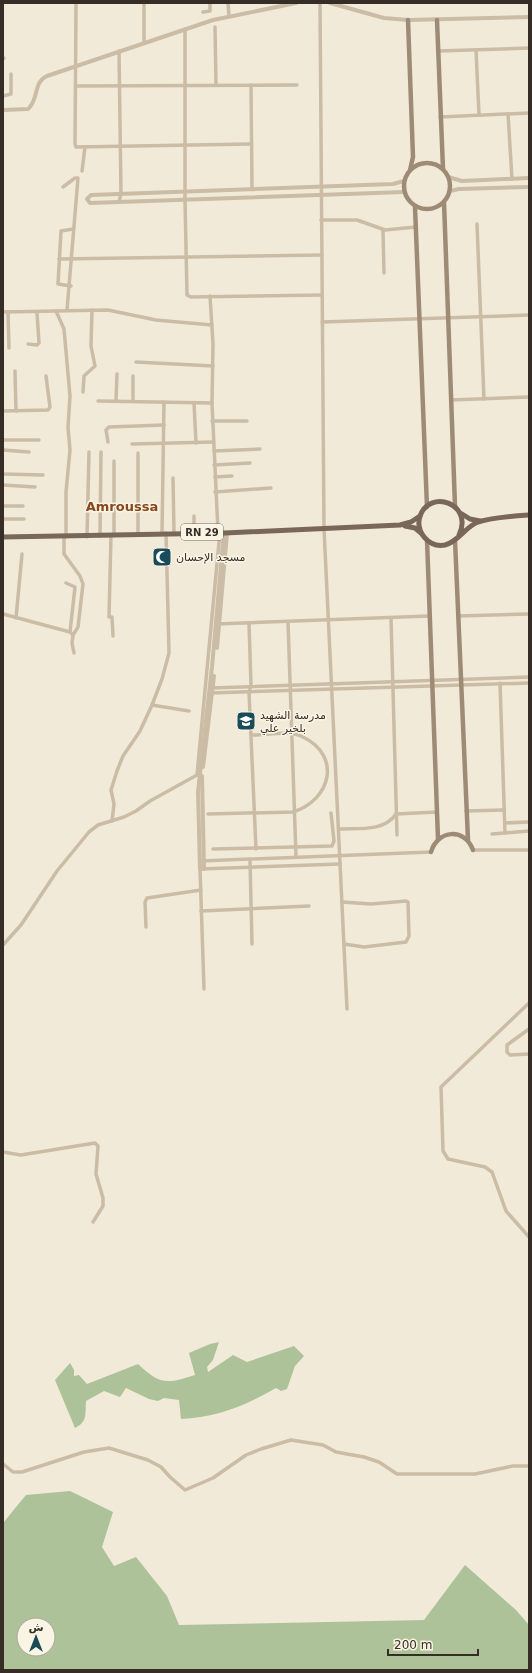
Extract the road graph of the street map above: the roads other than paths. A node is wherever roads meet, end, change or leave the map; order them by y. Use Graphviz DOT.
graph roads {
  1 [pos="144,3"];
  2 [pos="210,3"];
  3 [pos="228,3"];
  4 [pos="296,3"];
  5 [pos="320,3"];
  6 [pos="330,3"];
  7 [pos="76,5"];
  8 [pos="203,12"];
  9 [pos="229,16"];
  10 [pos="529,16"];
  11 [pos="408,20"];
  12 [pos="437,20"];
  13 [pos="215,27"];
  14 [pos="185,29"];
  15 [pos="144,43"];
  16 [pos="529,48"];
  17 [pos="476,50"];
  18 [pos="119,51"];
  19 [pos="438,51"];
  20 [pos="77,65"];
  21 [pos="11,74"];
  22 [pos="216,84"];
  23 [pos="185,85"];
  24 [pos="251,85"];
  25 [pos="297,85"];
  26 [pos="76,86"];
  27 [pos="119,86"];
  28 [pos="3,96"];
  29 [pos="3,110"];
  30 [pos="529,113"];
  31 [pos="508,114"];
  32 [pos="479,115"];
  33 [pos="440,117"];
  34 [pos="251,144"];
  35 [pos="120,146"];
  36 [pos="185,146"];
  37 [pos="85,147"];
  38 [pos="443,169"];
  39 [pos="410,170"];
  40 [pos="82,171"];
  41 [pos="448,177"];
  42 [pos="529,178"];
  43 [pos="512,179"];
  44 [pos="404,181"];
  45 [pos="63,186"];
  46 [pos="322,186"];
  47 [pos="529,187"];
  48 [pos="252,189"];
  49 [pos="185,191"];
  50 [pos="450,191"];
  51 [pos="404,192"];
  52 [pos="121,194"];
  53 [pos="322,195"];
  54 [pos="185,200"];
  55 [pos="119,202"];
  56 [pos="444,202"];
  57 [pos="415,207"];
  58 [pos="321,220"];
  59 [pos="477,224"];
  60 [pos="416,227"];
  61 [pos="74,229"];
  62 [pos="383,230"];
  63 [pos="322,255"];
  64 [pos="186,257"];
  65 [pos="59,259"];
  66 [pos="73,259"];
  67 [pos="384,273"];
  68 [pos="71,286"];
  69 [pos="322,295"];
  70 [pos="210,296"];
  71 [pos="67,310"];
  72 [pos="92,310"];
  73 [pos="56,311"];
  74 [pos="3,312"];
  75 [pos="8,312"];
  76 [pos="37,313"];
  77 [pos="529,315"];
  78 [pos="481,317"];
  79 [pos="448,318"];
  80 [pos="420,319"];
  81 [pos="322,322"];
  82 [pos="212,325"];
  83 [pos="28,344"];
  84 [pos="9,348"];
  85 [pos="136,362"];
  86 [pos="213,366"];
  87 [pos="15,371"];
  88 [pos="117,374"];
  89 [pos="46,376"];
  90 [pos="133,376"];
  91 [pos="83,392"];
  92 [pos="529,397"];
  93 [pos="484,399"];
  94 [pos="98,400"];
  95 [pos="451,400"];
  96 [pos="116,401"];
  97 [pos="133,401"];
  98 [pos="164,402"];
  99 [pos="194,403"];
  100 [pos="212,403"];
  101 [pos="3,411"];
  102 [pos="16,411"];
  103 [pos="212,421"];
  104 [pos="247,421"];
  105 [pos="164,425"];
  106 [pos="3,440"];
  107 [pos="40,440"];
  108 [pos="108,442"];
  109 [pos="213,442"];
  110 [pos="196,443"];
  111 [pos="132,444"];
  112 [pos="163,444"];
  113 [pos="260,449"];
  114 [pos="3,450"];
  115 [pos="214,451"];
  116 [pos="29,452"];
  117 [pos="89,452"];
  118 [pos="101,452"];
  119 [pos="138,453"];
  120 [pos="114,461"];
  121 [pos="250,463"];
  122 [pos="214,465"];
  123 [pos="3,474"];
  124 [pos="44,474"];
  125 [pos="232,476"];
  126 [pos="214,477"];
  127 [pos="173,478"];
  128 [pos="3,486"];
  129 [pos="35,486"];
  130 [pos="271,488"];
  131 [pos="215,492"];
  132 [pos="3,506"];
  133 [pos="23,506"];
  134 [pos="455,506"];
  135 [pos="427,507"];
  136 [pos="460,512"];
  137 [pos="529,515"];
  138 [pos="194,516"];
  139 [pos="420,516"];
  140 [pos="3,519"];
  141 [pos="24,519"];
  142 [pos="483,521"];
  143 [pos="400,525"];
  144 [pos="324,529"];
  145 [pos="222,532"];
  146 [pos="174,533"];
  147 [pos="194,533"];
  148 [pos="138,534"];
  149 [pos="164,534"];
  150 [pos="422,534"];
  151 [pos="113,535"];
  152 [pos="460,535"];
  153 [pos="87,536"];
  154 [pos="100,536"];
  155 [pos="3,537"];
  156 [pos="65,537"];
  157 [pos="427,540"];
  158 [pos="455,540"];
  159 [pos="22,554"];
  160 [pos="66,583"];
  161 [pos="3,614"];
  162 [pos="529,614"];
  163 [pos="429,616"];
  164 [pos="458,616"];
  165 [pos="16,618"];
  166 [pos="391,618"];
  167 [pos="328,620"];
  168 [pos="288,622"];
  169 [pos="249,623"];
  170 [pos="217,624"];
  171 [pos="72,634"];
  172 [pos="112,636"];
  173 [pos="74,653"];
  174 [pos="529,677"];
  175 [pos="500,678"];
  176 [pos="460,680"];
  177 [pos="431,681"];
  178 [pos="394,682"];
  179 [pos="529,683"];
  180 [pos="332,684"];
  181 [pos="500,684"];
  182 [pos="290,685"];
  183 [pos="460,685"];
  184 [pos="251,686"];
  185 [pos="432,686"];
  186 [pos="211,688"];
  187 [pos="393,688"];
  188 [pos="332,689"];
  189 [pos="290,691"];
  190 [pos="249,692"];
  191 [pos="211,693"];
  192 [pos="152,705"];
  193 [pos="189,711"];
  194 [pos="292,734"];
  195 [pos="252,735"];
  196 [pos="504,810"];
  197 [pos="465,811"];
  198 [pos="295,812"];
  199 [pos="437,812"];
  200 [pos="255,813"];
  201 [pos="331,813"];
  202 [pos="208,814"];
  203 [pos="396,814"];
  204 [pos="112,821"];
  205 [pos="529,822"];
  206 [pos="505,823"];
  207 [pos="339,829"];
  208 [pos="529,831"];
  209 [pos="505,833"];
  210 [pos="492,834"];
  211 [pos="397,835"];
  212 [pos="438,839"];
  213 [pos="468,840"];
  214 [pos="296,848"];
  215 [pos="213,849"];
  216 [pos="256,849"];
  217 [pos="473,850"];
  218 [pos="529,850"];
  219 [pos="430,852"];
  220 [pos="340,855"];
  221 [pos="296,857"];
  222 [pos="250,860"];
  223 [pos="202,861"];
  224 [pos="340,864"];
  225 [pos="250,868"];
  226 [pos="202,869"];
  227 [pos="201,890"];
  228 [pos="342,902"];
  229 [pos="309,906"];
  230 [pos="251,908"];
  231 [pos="201,910"];
  232 [pos="146,927"];
  233 [pos="252,944"];
  234 [pos="344,944"];
  235 [pos="3,945"];
  236 [pos="204,989"];
  237 [pos="529,1003"];
  238 [pos="347,1009"];
  239 [pos="529,1029"];
  240 [pos="529,1054"];
  241 [pos="3,1152"];
  242 [pos="93,1222"];
  243 [pos="529,1236"];
  244 [pos="3,1464"];
  245 [pos="529,1466"];
  1 -- 15 [label="street"];
  2 -- 8 [label="street"];
  3 -- 9 [label="street"];
  4 -- 9 [label="street"];
  5 -- 46 [label="street"];
  6 -- 11 [label="street"];
  7 -- 20 [label="street"];
  9 -- 14 [label="street"];
  10 -- 12 [label="street"];
  11 -- 12 [label="street"];
  11 -- 39 [label="main road"];
  12 -- 19 [label="main road"];
  13 -- 22 [label="street"];
  14 -- 15 [label="street"];
  14 -- 23 [label="street"];
  15 -- 18 [label="street"];
  16 -- 17 [label="street"];
  17 -- 19 [label="street"];
  17 -- 32 [label="street"];
  18 -- 20 [label="street"];
  18 -- 27 [label="street"];
  19 -- 33 [label="main road"];
  20 -- 26 [label="street"];
  20 -- 29 [label="street"];
  21 -- 28 [label="street"];
  22 -- 23 [label="street"];
  22 -- 24 [label="street"];
  23 -- 27 [label="street"];
  23 -- 36 [label="street"];
  24 -- 25 [label="street"];
  24 -- 34 [label="street"];
  26 -- 27 [label="street"];
  26 -- 37 [label="street"];
  27 -- 35 [label="street"];
  30 -- 31 [label="street"];
  31 -- 32 [label="street"];
  31 -- 43 [label="street"];
  32 -- 33 [label="street"];
  33 -- 38 [label="main road"];
  34 -- 36 [label="street"];
  34 -- 48 [label="street"];
  35 -- 36 [label="street"];
  35 -- 37 [label="street"];
  35 -- 52 [label="street"];
  36 -- 49 [label="street"];
  37 -- 40 [label="street"];
  38 -- 39 [label="main road"];
  38 -- 41 [label="main road"];
  39 -- 44 [label="main road"];
  41 -- 43 [label="street"];
  41 -- 50 [label="main road"];
  42 -- 43 [label="street"];
  44 -- 46 [label="street"];
  44 -- 51 [label="main road"];
  45 -- 61 [label="street"];
  46 -- 48 [label="street"];
  46 -- 53 [label="street"];
  47 -- 50 [label="street"];
  48 -- 49 [label="street"];
  49 -- 52 [label="street"];
  49 -- 54 [label="street"];
  50 -- 56 [label="main road"];
  51 -- 53 [label="street"];
  51 -- 57 [label="main road"];
  52 -- 55 [label="street"];
  52 -- 55 [label="street"];
  53 -- 54 [label="street"];
  53 -- 58 [label="street"];
  54 -- 55 [label="street"];
  54 -- 64 [label="street"];
  56 -- 57 [label="main road"];
  56 -- 79 [label="main road"];
  57 -- 60 [label="main road"];
  58 -- 62 [label="street"];
  58 -- 63 [label="street"];
  59 -- 78 [label="street"];
  60 -- 62 [label="street"];
  60 -- 80 [label="main road"];
  61 -- 65 [label="street"];
  61 -- 66 [label="street"];
  62 -- 67 [label="street"];
  63 -- 64 [label="street"];
  63 -- 69 [label="street"];
  64 -- 66 [label="street"];
  64 -- 70 [label="street"];
  65 -- 66 [label="street"];
  65 -- 68 [label="street"];
  66 -- 68 [label="street"];
  68 -- 71 [label="street"];
  69 -- 70 [label="street"];
  69 -- 81 [label="street"];
  70 -- 82 [label="street"];
  71 -- 72 [label="street"];
  71 -- 73 [label="street"];
  72 -- 82 [label="street"];
  72 -- 91 [label="street"];
  73 -- 76 [label="street"];
  73 -- 156 [label="street"];
  74 -- 75 [label="street"];
  75 -- 76 [label="street"];
  75 -- 84 [label="street"];
  76 -- 83 [label="street"];
  77 -- 78 [label="street"];
  78 -- 79 [label="street"];
  78 -- 93 [label="street"];
  79 -- 80 [label="street"];
  79 -- 95 [label="main road"];
  80 -- 81 [label="street"];
  80 -- 135 [label="main road"];
  81 -- 144 [label="street"];
  82 -- 86 [label="street"];
  85 -- 86 [label="street"];
  86 -- 100 [label="street"];
  87 -- 102 [label="street"];
  88 -- 96 [label="street"];
  89 -- 102 [label="street"];
  90 -- 97 [label="street"];
  92 -- 93 [label="street"];
  93 -- 95 [label="street"];
  94 -- 96 [label="street"];
  95 -- 134 [label="main road"];
  96 -- 97 [label="street"];
  97 -- 98 [label="street"];
  98 -- 99 [label="street"];
  98 -- 105 [label="street"];
  99 -- 100 [label="street"];
  99 -- 110 [label="street"];
  100 -- 103 [label="street"];
  101 -- 102 [label="street"];
  103 -- 104 [label="street"];
  103 -- 109 [label="street"];
  105 -- 108 [label="street"];
  105 -- 112 [label="street"];
  106 -- 107 [label="street"];
  109 -- 110 [label="street"];
  109 -- 115 [label="street"];
  110 -- 112 [label="street"];
  111 -- 112 [label="street"];
  112 -- 149 [label="street"];
  113 -- 115 [label="street"];
  114 -- 116 [label="street"];
  115 -- 122 [label="street"];
  117 -- 153 [label="street"];
  118 -- 154 [label="street"];
  119 -- 148 [label="street"];
  120 -- 151 [label="street"];
  121 -- 122 [label="street"];
  122 -- 126 [label="street"];
  123 -- 124 [label="street"];
  125 -- 126 [label="street"];
  126 -- 131 [label="street"];
  127 -- 146 [label="street"];
  128 -- 129 [label="street"];
  130 -- 131 [label="street"];
  131 -- 145 [label="street"];
  132 -- 133 [label="street"];
  134 -- 135 [label="main road"];
  134 -- 136 [label="main road"];
  135 -- 139 [label="main road, RN 29"];
  136 -- 142 [label="main road"];
  136 -- 152 [label="main road"];
  137 -- 142 [label="main road"];
  138 -- 147 [label="street"];
  139 -- 143 [label="main road, RN 29"];
  139 -- 150 [label="main road"];
  140 -- 141 [label="street"];
  142 -- 152 [label="main road"];
  143 -- 144 [label="main road, RN 29"];
  143 -- 150 [label="main road, RN 29"];
  144 -- 145 [label="main road, RN 29"];
  144 -- 167 [label="street"];
  145 -- 147 [label="main road, RN 29"];
  145 -- 170 [label="street"];
  145 -- 204 [label="street"];
  146 -- 147 [label="main road, RN 29"];
  146 -- 149 [label="main road, RN 29"];
  148 -- 149 [label="main road, RN 29"];
  148 -- 151 [label="main road, RN 29"];
  149 -- 192 [label="street"];
  150 -- 157 [label="main road, RN 29"];
  151 -- 154 [label="main road, RN 29"];
  151 -- 172 [label="street"];
  152 -- 158 [label="main road"];
  153 -- 154 [label="main road, RN 29"];
  153 -- 156 [label="main road, RN 29"];
  155 -- 156 [label="main road, RN 29"];
  156 -- 171 [label="street"];
  157 -- 158 [label="main road"];
  157 -- 163 [label="main road"];
  158 -- 164 [label="main road"];
  159 -- 165 [label="street"];
  160 -- 171 [label="street"];
  161 -- 165 [label="street"];
  162 -- 164 [label="street"];
  163 -- 166 [label="street"];
  163 -- 177 [label="main road"];
  164 -- 176 [label="main road"];
  165 -- 171 [label="street"];
  166 -- 167 [label="street"];
  166 -- 178 [label="street"];
  167 -- 168 [label="street"];
  167 -- 180 [label="street"];
  168 -- 169 [label="street"];
  168 -- 182 [label="street"];
  169 -- 170 [label="street"];
  169 -- 184 [label="street"];
  170 -- 186 [label="street"];
  171 -- 173 [label="street"];
  174 -- 175 [label="street"];
  175 -- 176 [label="street"];
  175 -- 181 [label="street"];
  176 -- 177 [label="street"];
  176 -- 183 [label="main road"];
  177 -- 178 [label="street"];
  177 -- 185 [label="main road"];
  178 -- 180 [label="street"];
  178 -- 187 [label="street"];
  179 -- 181 [label="street"];
  180 -- 182 [label="street"];
  180 -- 188 [label="street"];
  181 -- 183 [label="street"];
  181 -- 196 [label="street"];
  182 -- 184 [label="street"];
  182 -- 189 [label="street"];
  183 -- 185 [label="street"];
  183 -- 197 [label="main road"];
  184 -- 186 [label="street"];
  184 -- 190 [label="street"];
  185 -- 187 [label="street"];
  185 -- 199 [label="main road"];
  186 -- 191 [label="street"];
  187 -- 188 [label="street"];
  187 -- 203 [label="street"];
  188 -- 189 [label="street"];
  188 -- 207 [label="street"];
  189 -- 190 [label="street"];
  189 -- 194 [label="street"];
  190 -- 191 [label="street"];
  190 -- 195 [label="street"];
  191 -- 223 [label="street"];
  192 -- 193 [label="street"];
  192 -- 204 [label="street"];
  194 -- 195 [label="street"];
  194 -- 198 [label="street"];
  194 -- 198 [label="street"];
  195 -- 200 [label="street"];
  196 -- 197 [label="street"];
  196 -- 206 [label="street"];
  197 -- 213 [label="main road"];
  198 -- 200 [label="street"];
  198 -- 214 [label="street"];
  199 -- 203 [label="street"];
  199 -- 212 [label="main road"];
  200 -- 202 [label="street"];
  200 -- 216 [label="street"];
  201 -- 214 [label="street"];
  203 -- 207 [label="street"];
  203 -- 211 [label="street"];
  204 -- 235 [label="street"];
  205 -- 206 [label="street"];
  206 -- 209 [label="street"];
  207 -- 220 [label="street"];
  208 -- 209 [label="street"];
  209 -- 210 [label="street"];
  212 -- 213 [label="main road"];
  212 -- 219 [label="main road"];
  213 -- 217 [label="main road"];
  214 -- 216 [label="street"];
  214 -- 221 [label="street"];
  215 -- 216 [label="street"];
  217 -- 218 [label="street"];
  219 -- 220 [label="street"];
  220 -- 221 [label="street"];
  220 -- 224 [label="street"];
  221 -- 222 [label="street"];
  222 -- 223 [label="street"];
  222 -- 225 [label="street"];
  223 -- 226 [label="street"];
  224 -- 225 [label="street"];
  224 -- 228 [label="street"];
  225 -- 226 [label="street"];
  225 -- 230 [label="street"];
  226 -- 227 [label="street"];
  227 -- 231 [label="street"];
  227 -- 232 [label="street"];
  228 -- 234 [label="street"];
  228 -- 234 [label="street"];
  229 -- 230 [label="street"];
  230 -- 231 [label="street"];
  230 -- 233 [label="street"];
  231 -- 236 [label="street"];
  234 -- 238 [label="street"];
  237 -- 243 [label="street"];
  239 -- 240 [label="street"];
  241 -- 242 [label="street"];
  244 -- 245 [label="street"];
}
